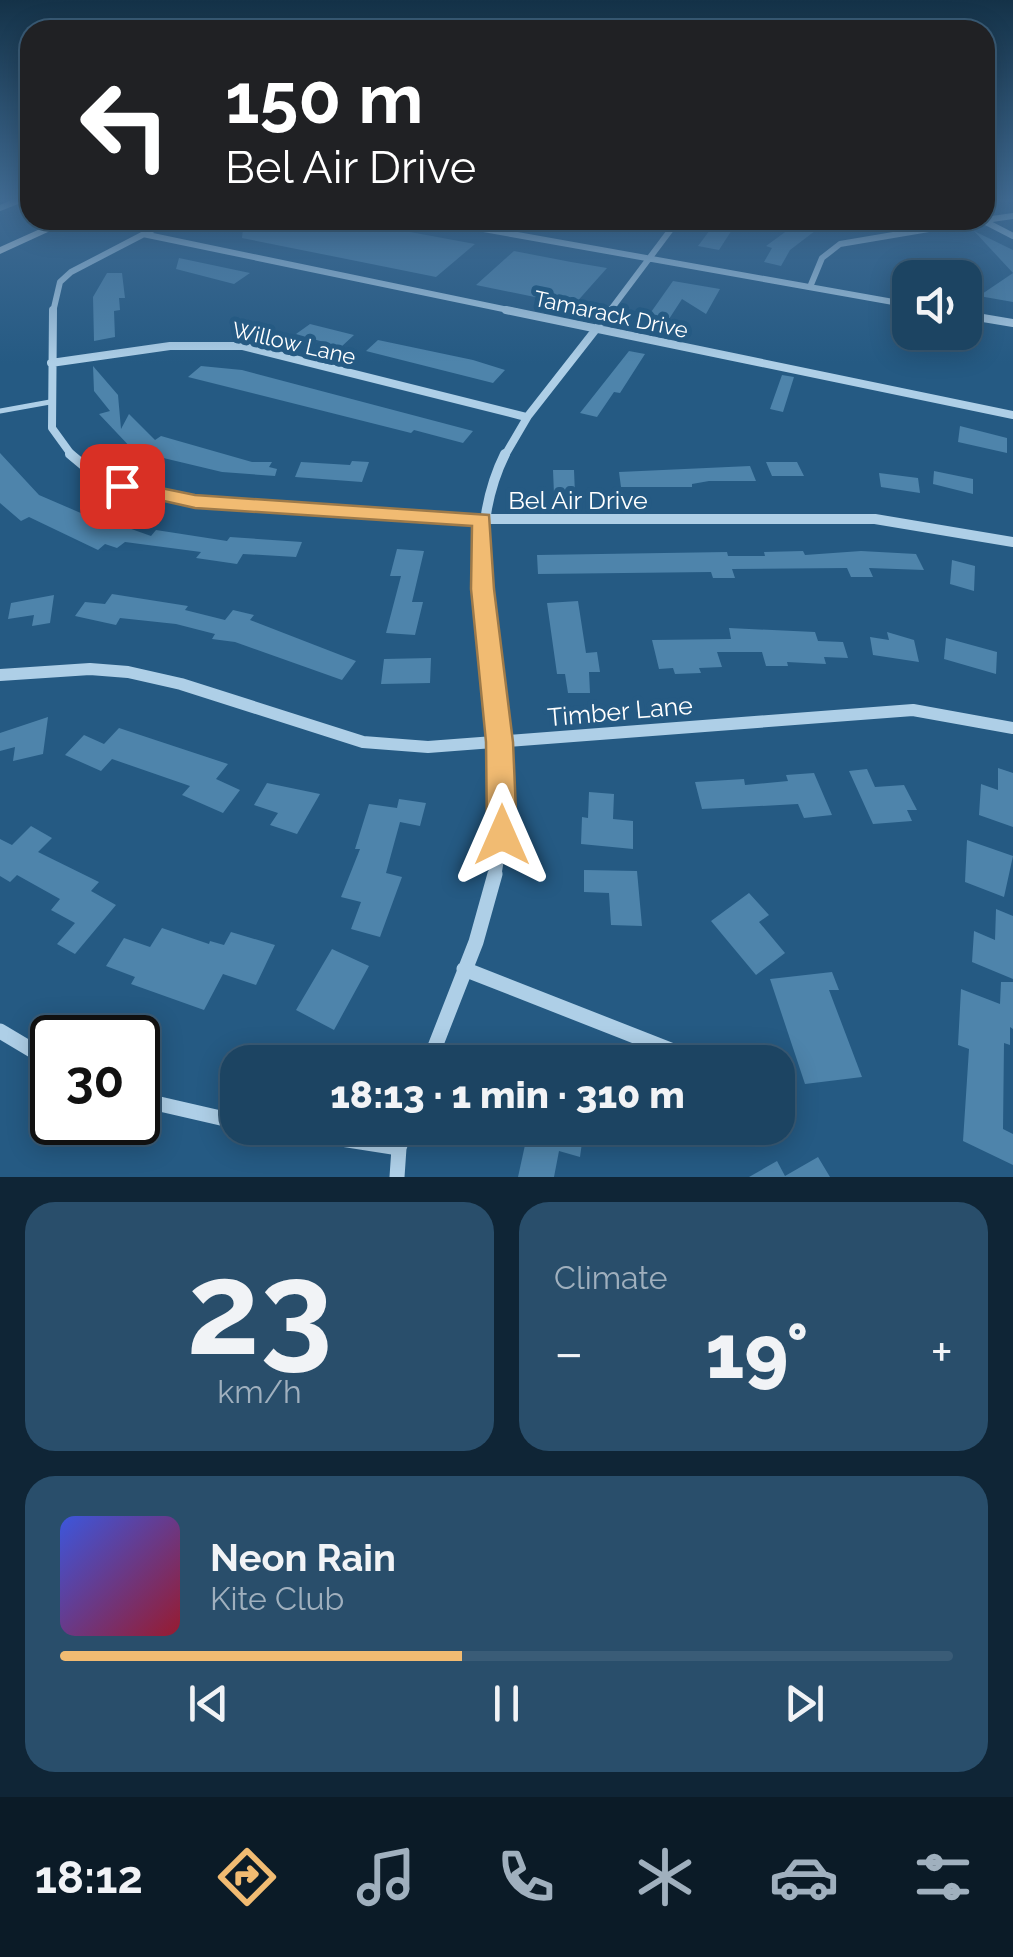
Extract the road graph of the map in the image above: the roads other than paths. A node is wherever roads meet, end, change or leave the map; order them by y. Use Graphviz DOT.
graph roads {
  1 [pos="108,253"];
  2 [pos="235,253"];
  3 [pos="616,253"];
  4 [pos="654,253"];
  5 [pos="829,253"];
  6 [pos="650,259"];
  7 [pos="810,287"];
  8 [pos="892,302"];
  9 [pos="982,318"];
  10 [pos="1013,323"];
  11 [pos="596,328"];
  12 [pos="51,363"];
  13 [pos="50,402"];
  14 [pos="0,411"];
  15 [pos="1013,415"];
  16 [pos="526,417"];
  17 [pos="482,520"];
  18 [pos="1013,542"];
  19 [pos="0,675"];
  20 [pos="1013,728"];
  21 [pos="500,742"];
  22 [pos="464,969"];
  23 [pos="0,1031"];
  24 [pos="435,1045"];
  25 [pos="658,1045"];
  26 [pos="30,1049"];
  27 [pos="160,1104"];
  28 [pos="220,1118"];
  29 [pos="379,1145"];
  30 [pos="399,1145"];
  31 [pos="398,1148"];
  32 [pos="397,1177"];
  1 -- 12 [label="street, Bel Air Drive"];
  2 -- 11 [label="street, Tamarack Drive"];
  3 -- 6 [label="street"];
  4 -- 6 [label="street"];
  5 -- 7 [label="street"];
  6 -- 7 [label="street"];
  6 -- 11 [label="street"];
  7 -- 8 [label="street"];
  9 -- 10 [label="street"];
  11 -- 15 [label="street, Tamarack Drive"];
  11 -- 16 [label="street"];
  12 -- 13 [label="street, Bel Air Drive"];
  12 -- 16 [label="street, Willow Lane"];
  13 -- 14 [label="lane"];
  13 -- 17 [label="street, Bel Air Drive"];
  16 -- 17 [label="street"];
  17 -- 18 [label="street, Bel Air Drive"];
  17 -- 21 [label="street"];
  19 -- 21 [label="street, Timber Lane"];
  20 -- 21 [label="street, Timber Lane"];
  21 -- 22 [label="street"];
  22 -- 24 [label="street"];
  22 -- 25 [label="street"];
  23 -- 26 [label="street"];
  27 -- 28 [label="street"];
  29 -- 31 [label="street"];
  30 -- 31 [label="street"];
  31 -- 32 [label="street"];
}
